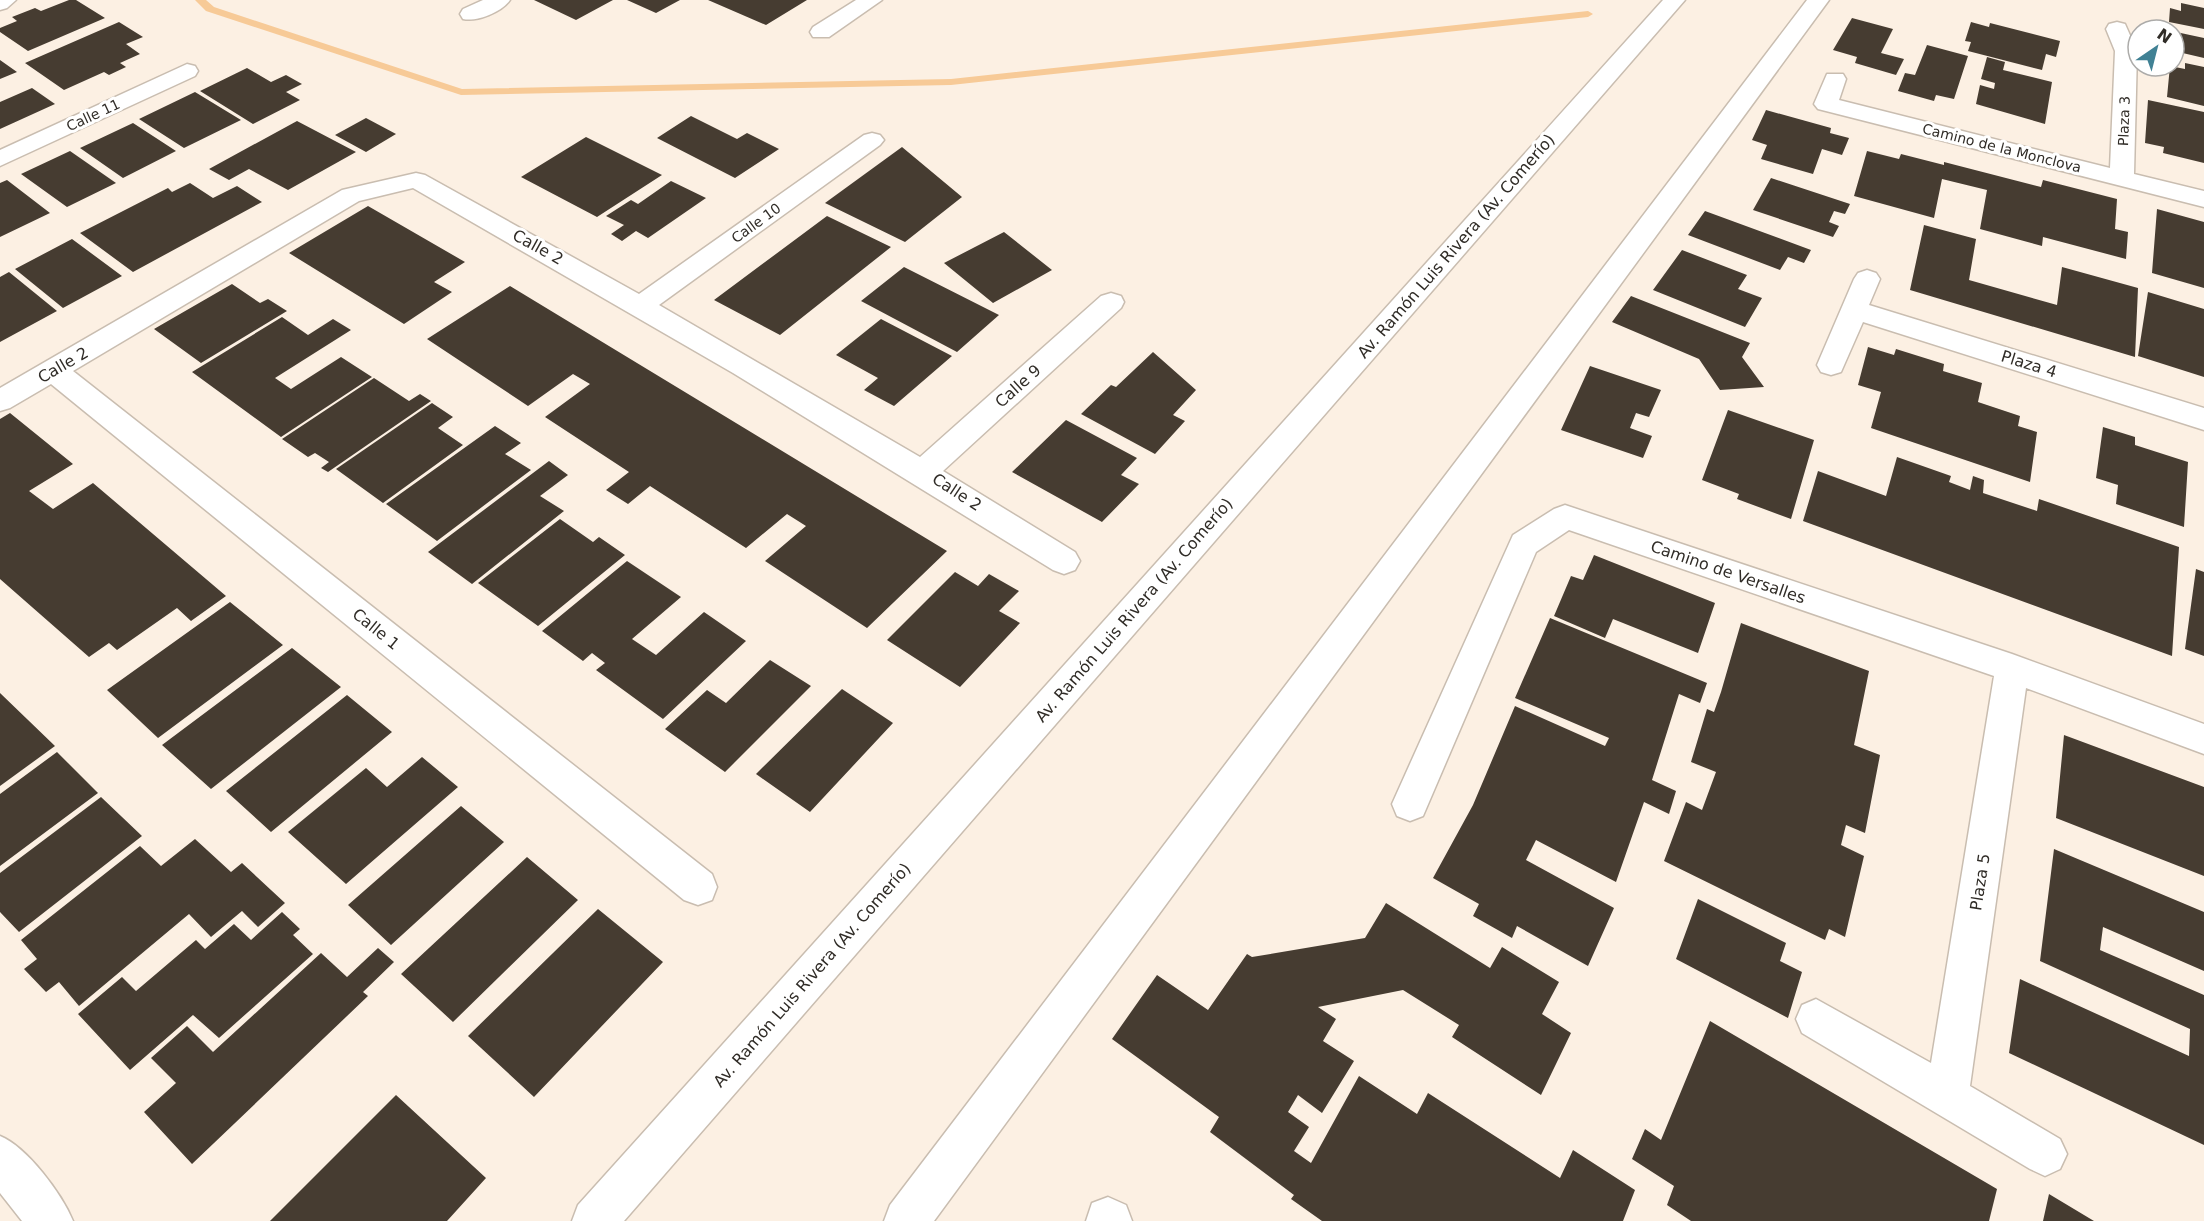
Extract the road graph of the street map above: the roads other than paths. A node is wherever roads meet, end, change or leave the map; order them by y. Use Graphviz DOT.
graph roads {
  1 [pos="5,0"];
  2 [pos="499,0"];
  3 [pos="871,0"];
  4 [pos="1674,0"];
  5 [pos="1818,0"];
  6 [pos="0,4"];
  7 [pos="471,14"];
  8 [pos="2117,29"];
  9 [pos="821,32"];
  10 [pos="187,70"];
  11 [pos="1835,80"];
  12 [pos="872,140"];
  13 [pos="0,159"];
  14 [pos="2122,178"];
  15 [pos="2204,199"];
  16 [pos="1867,279"];
  17 [pos="1112,302"];
  18 [pos="641,305"];
  19 [pos="1854,310"];
  20 [pos="1831,365"];
  21 [pos="54,371"];
  22 [pos="0,401"];
  23 [pos="2204,419"];
  24 [pos="924,471"];
  25 [pos="1064,561"];
  26 [pos="2012,668"];
  27 [pos="2204,739"];
  28 [pos="1410,804"];
  29 [pos="698,887"];
  30 [pos="1816,1020"];
  31 [pos="1947,1096"];
  32 [pos="2045,1154"];
  33 [pos="0,1158"];
  34 [pos="51,1221"];
  35 [pos="594,1221"];
  36 [pos="906,1221"];
  1 -- 6 [label="street"];
  2 -- 7 [label="street"];
  3 -- 9 [label="street"];
  4 -- 35 [label="street, Av. Ramón Luis Rivera (Av. Comerío)"];
  5 -- 36 [label="street"];
  8 -- 14 [label="street, Plaza 3"];
  10 -- 13 [label="street, Calle 11"];
  11 -- 14 [label="street, Camino de la Monclova"];
  12 -- 18 [label="street, Calle 10"];
  14 -- 15 [label="street, Camino de la Monclova"];
  16 -- 19 [label="street"];
  17 -- 24 [label="street, Calle 9"];
  18 -- 21 [label="street, Calle 2"];
  18 -- 24 [label="street, Calle 2"];
  19 -- 20 [label="street"];
  19 -- 23 [label="street, Plaza 4"];
  21 -- 22 [label="street, Calle 2"];
  21 -- 29 [label="street, Calle 1"];
  24 -- 25 [label="street, Calle 2"];
  26 -- 27 [label="street, Camino de Versalles"];
  26 -- 28 [label="street, Camino de Versalles"];
  26 -- 31 [label="street, Plaza 5"];
  30 -- 31 [label="street"];
  31 -- 32 [label="street"];
  33 -- 34 [label="street"];
}
